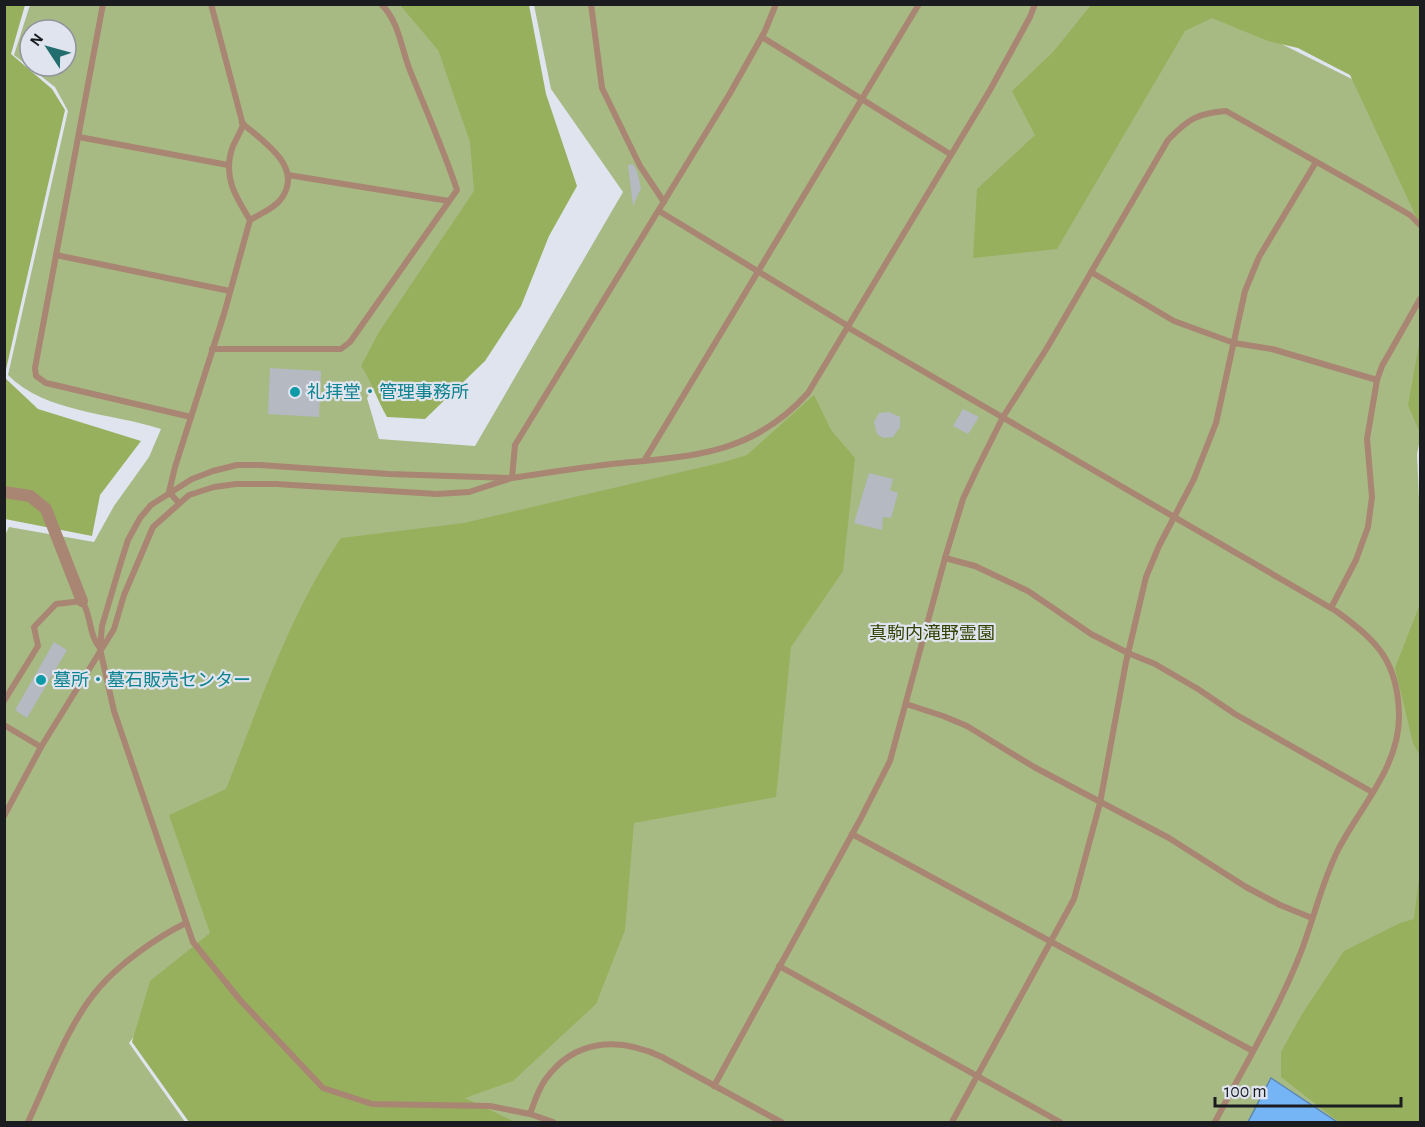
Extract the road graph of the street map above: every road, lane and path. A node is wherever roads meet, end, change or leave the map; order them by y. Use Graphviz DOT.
graph roads {
  1 [pos="103,4"];
  2 [pos="211,4"];
  3 [pos="381,4"];
  4 [pos="591,4"];
  5 [pos="776,4"];
  6 [pos="919,4"];
  7 [pos="1035,4"];
  8 [pos="762,37"];
  9 [pos="862,100"];
  10 [pos="242,123"];
  11 [pos="79,137"];
  12 [pos="950,154"];
  13 [pos="1316,162"];
  14 [pos="228,165"];
  15 [pos="288,175"];
  16 [pos="449,201"];
  17 [pos="664,202"];
  18 [pos="659,211"];
  19 [pos="250,220"];
  20 [pos="1420,225"];
  21 [pos="56,255"];
  22 [pos="759,272"];
  23 [pos="1091,272"];
  24 [pos="230,291"];
  25 [pos="1420,299"];
  26 [pos="847,327"];
  27 [pos="1234,343"];
  28 [pos="212,349"];
  29 [pos="1377,380"];
  30 [pos="191,417"];
  31 [pos="1003,417"];
  32 [pos="644,461"];
  33 [pos="512,478"];
  34 [pos="4,492"];
  35 [pos="169,492"];
  36 [pos="179,503"];
  37 [pos="1176,518"];
  38 [pos="945,558"];
  39 [pos="82,601"];
  40 [pos="1331,608"];
  41 [pos="100,649"];
  42 [pos="1128,653"];
  43 [pos="4,701"];
  44 [pos="906,704"];
  45 [pos="4,725"];
  46 [pos="41,747"];
  47 [pos="1372,792"];
  48 [pos="1100,803"];
  49 [pos="4,816"];
  50 [pos="852,834"];
  51 [pos="1312,918"];
  52 [pos="186,923"];
  53 [pos="1052,941"];
  54 [pos="779,966"];
  55 [pos="1252,1051"];
  56 [pos="977,1077"];
  57 [pos="714,1086"];
  58 [pos="530,1114"];
  59 [pos="28,1122"];
  60 [pos="554,1122"];
  61 [pos="781,1122"];
  62 [pos="952,1122"];
  63 [pos="1060,1122"];
  64 [pos="1215,1122"];
  1 -- 11 [label="lane"];
  2 -- 10 [label="lane"];
  3 -- 16 [label="lane"];
  4 -- 17 [label="lane"];
  5 -- 8 [label="lane"];
  6 -- 9 [label="lane"];
  7 -- 12 [label="lane"];
  8 -- 9 [label="lane"];
  8 -- 17 [label="lane"];
  9 -- 12 [label="lane"];
  9 -- 22 [label="lane"];
  10 -- 14 [label="lane"];
  10 -- 15 [label="lane"];
  11 -- 14 [label="lane"];
  11 -- 21 [label="lane"];
  12 -- 26 [label="lane"];
  13 -- 20 [label="lane"];
  13 -- 23 [label="lane"];
  13 -- 27 [label="lane"];
  14 -- 19 [label="lane"];
  15 -- 16 [label="lane"];
  15 -- 19 [label="lane"];
  16 -- 28 [label="lane"];
  17 -- 18 [label="lane"];
  18 -- 22 [label="lane"];
  18 -- 33 [label="lane"];
  19 -- 24 [label="lane"];
  21 -- 24 [label="lane"];
  21 -- 30 [label="lane"];
  22 -- 26 [label="lane"];
  22 -- 32 [label="lane"];
  23 -- 27 [label="lane"];
  23 -- 31 [label="lane"];
  24 -- 28 [label="lane"];
  25 -- 29 [label="lane"];
  26 -- 31 [label="lane"];
  26 -- 32 [label="lane"];
  27 -- 29 [label="lane"];
  27 -- 37 [label="lane"];
  28 -- 30 [label="lane"];
  29 -- 40 [label="lane"];
  30 -- 35 [label="lane"];
  31 -- 37 [label="lane"];
  31 -- 38 [label="lane"];
  32 -- 33 [label="lane"];
  33 -- 35 [label="lane"];
  33 -- 36 [label="lane"];
  34 -- 39 [label="street"];
  35 -- 36 [label="lane"];
  35 -- 41 [label="lane"];
  36 -- 41 [label="lane"];
  37 -- 40 [label="lane"];
  37 -- 42 [label="lane"];
  38 -- 42 [label="lane"];
  38 -- 44 [label="lane"];
  39 -- 41 [label="lane"];
  39 -- 43 [label="lane"];
  40 -- 47 [label="lane"];
  41 -- 46 [label="lane"];
  41 -- 52 [label="lane"];
  42 -- 47 [label="lane"];
  42 -- 48 [label="lane"];
  44 -- 48 [label="lane"];
  44 -- 50 [label="lane"];
  45 -- 46 [label="lane"];
  46 -- 49 [label="lane"];
  47 -- 51 [label="lane"];
  48 -- 51 [label="lane"];
  48 -- 53 [label="lane"];
  50 -- 53 [label="lane"];
  50 -- 54 [label="lane"];
  51 -- 55 [label="lane"];
  52 -- 58 [label="lane"];
  52 -- 59 [label="lane"];
  53 -- 55 [label="lane"];
  53 -- 56 [label="lane"];
  54 -- 56 [label="lane"];
  54 -- 57 [label="lane"];
  55 -- 64 [label="lane"];
  56 -- 62 [label="lane"];
  56 -- 63 [label="lane"];
  57 -- 58 [label="lane"];
  57 -- 61 [label="lane"];
  58 -- 60 [label="lane"];
}
